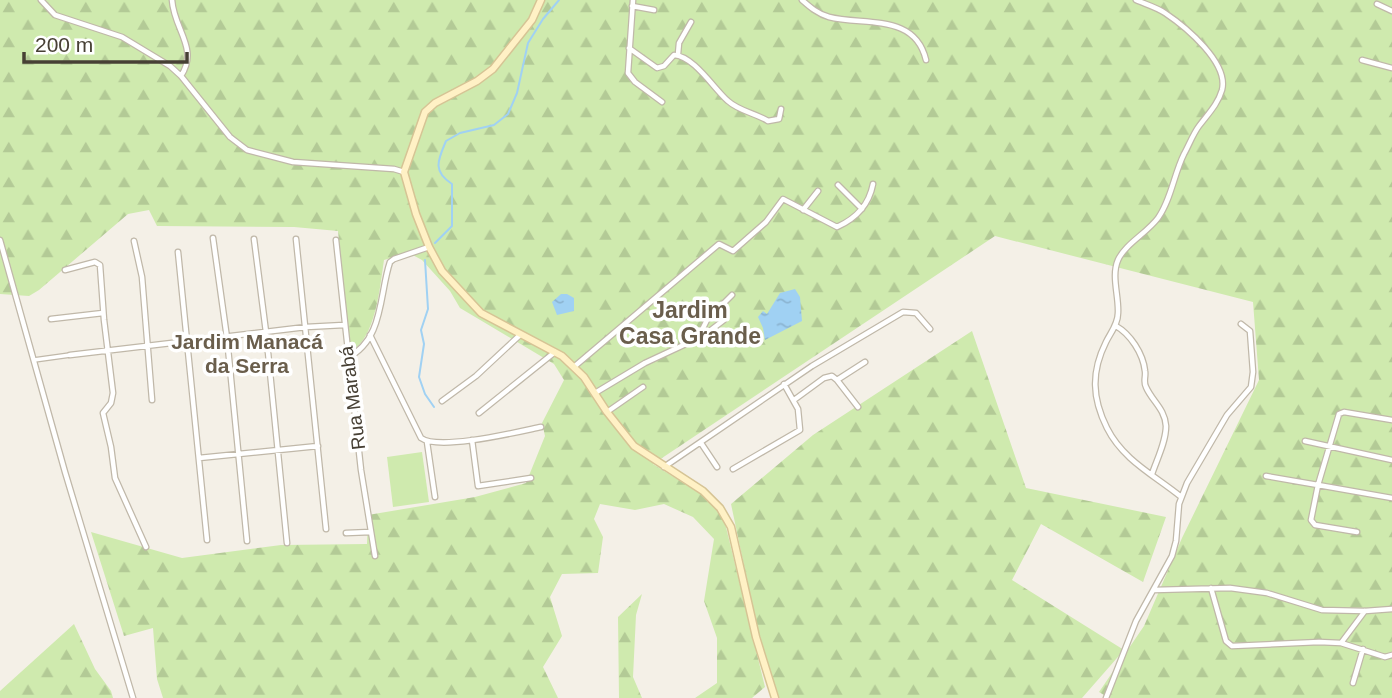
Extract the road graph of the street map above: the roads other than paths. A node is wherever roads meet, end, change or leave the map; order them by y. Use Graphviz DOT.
graph roads {
  1 [pos="41,0"];
  2 [pos="172,0"];
  3 [pos="541,0"];
  4 [pos="802,0"];
  5 [pos="1136,0"];
  6 [pos="632,3"];
  7 [pos="1377,4"];
  8 [pos="654,10"];
  9 [pos="1392,11"];
  10 [pos="691,22"];
  11 [pos="629,48"];
  12 [pos="678,54"];
  13 [pos="926,60"];
  14 [pos="1362,60"];
  15 [pos="1392,68"];
  16 [pos="181,76"];
  17 [pos="662,103"];
  18 [pos="781,109"];
  19 [pos="404,172"];
  20 [pos="873,184"];
  21 [pos="838,185"];
  22 [pos="818,191"];
  23 [pos="862,209"];
  24 [pos="803,210"];
  25 [pos="213,238"];
  26 [pos="254,239"];
  27 [pos="296,239"];
  28 [pos="0,240"];
  29 [pos="336,240"];
  30 [pos="134,241"];
  31 [pos="429,247"];
  32 [pos="178,252"];
  33 [pos="65,270"];
  34 [pos="732,295"];
  35 [pos="103,313"];
  36 [pos="51,319"];
  37 [pos="724,320"];
  38 [pos="1241,324"];
  39 [pos="344,325"];
  40 [pos="1116,326"];
  41 [pos="306,327"];
  42 [pos="930,328"];
  43 [pos="266,332"];
  44 [pos="370,335"];
  45 [pos="520,335"];
  46 [pos="227,338"];
  47 [pos="698,338"];
  48 [pos="188,341"];
  49 [pos="147,346"];
  50 [pos="556,351"];
  51 [pos="108,352"];
  52 [pos="70,355"];
  53 [pos="347,358"];
  54 [pos="34,360"];
  55 [pos="865,362"];
  56 [pos="575,366"];
  57 [pos="837,380"];
  58 [pos="784,384"];
  59 [pos="643,387"];
  60 [pos="595,393"];
  61 [pos="152,400"];
  62 [pos="794,400"];
  63 [pos="442,401"];
  64 [pos="858,407"];
  65 [pos="607,412"];
  66 [pos="479,413"];
  67 [pos="1392,419"];
  68 [pos="541,427"];
  69 [pos="472,440"];
  70 [pos="1305,441"];
  71 [pos="427,442"];
  72 [pos="701,443"];
  73 [pos="318,446"];
  74 [pos="1330,448"];
  75 [pos="279,451"];
  76 [pos="237,455"];
  77 [pos="199,458"];
  78 [pos="1392,460"];
  79 [pos="664,467"];
  80 [pos="717,467"];
  81 [pos="733,469"];
  82 [pos="1152,474"];
  83 [pos="1266,476"];
  84 [pos="531,478"];
  85 [pos="1318,485"];
  86 [pos="1180,496"];
  87 [pos="435,497"];
  88 [pos="1392,498"];
  89 [pos="326,529"];
  90 [pos="371,532"];
  91 [pos="1357,532"];
  92 [pos="346,533"];
  93 [pos="207,540"];
  94 [pos="247,541"];
  95 [pos="287,543"];
  96 [pos="146,547"];
  97 [pos="375,556"];
  98 [pos="1211,588"];
  99 [pos="1154,590"];
  100 [pos="1392,608"];
  101 [pos="1364,611"];
  102 [pos="1341,643"];
  103 [pos="1363,649"];
  104 [pos="1392,655"];
  105 [pos="1353,683"];
  106 [pos="133,698"];
  107 [pos="775,698"];
  108 [pos="1106,698"];
  1 -- 16 [label="street"];
  2 -- 16 [label="street"];
  3 -- 19 [label="main road"];
  4 -- 13 [label="street"];
  5 -- 40 [label="street"];
  6 -- 8 [label="street"];
  6 -- 11 [label="street"];
  7 -- 9 [label="street"];
  10 -- 12 [label="street"];
  11 -- 12 [label="street"];
  11 -- 17 [label="street"];
  12 -- 18 [label="street"];
  14 -- 15 [label="street"];
  16 -- 19 [label="street"];
  19 -- 31 [label="main road"];
  20 -- 23 [label="street"];
  21 -- 23 [label="street"];
  22 -- 24 [label="street"];
  23 -- 24 [label="street"];
  24 -- 56 [label="street"];
  25 -- 46 [label="street"];
  26 -- 43 [label="street"];
  27 -- 41 [label="street"];
  28 -- 54 [label="street"];
  29 -- 39 [label="street, Rua Marabá"];
  30 -- 49 [label="street"];
  31 -- 44 [label="street"];
  31 -- 45 [label="main road"];
  32 -- 48 [label="street"];
  33 -- 35 [label="street"];
  34 -- 47 [label="street"];
  35 -- 36 [label="street"];
  35 -- 51 [label="street"];
  37 -- 47 [label="street"];
  38 -- 86 [label="street"];
  39 -- 41 [label="street"];
  39 -- 53 [label="street, Rua Marabá"];
  40 -- 82 [label="street"];
  40 -- 82 [label="street"];
  41 -- 43 [label="street"];
  41 -- 73 [label="street"];
  42 -- 58 [label="street"];
  43 -- 46 [label="street"];
  43 -- 75 [label="street"];
  44 -- 53 [label="street"];
  44 -- 71 [label="street"];
  45 -- 50 [label="main road"];
  45 -- 63 [label="street"];
  46 -- 48 [label="street"];
  46 -- 76 [label="street"];
  47 -- 60 [label="street"];
  48 -- 49 [label="street"];
  48 -- 77 [label="street"];
  49 -- 51 [label="street"];
  49 -- 61 [label="street"];
  50 -- 56 [label="main road"];
  50 -- 66 [label="street"];
  51 -- 52 [label="street"];
  51 -- 96 [label="street"];
  52 -- 54 [label="street"];
  53 -- 90 [label="street, Rua Marabá"];
  54 -- 106 [label="street"];
  55 -- 57 [label="street"];
  56 -- 60 [label="main road"];
  57 -- 62 [label="street"];
  57 -- 64 [label="street"];
  58 -- 62 [label="street"];
  58 -- 72 [label="street"];
  59 -- 65 [label="street"];
  60 -- 65 [label="main road"];
  62 -- 81 [label="street"];
  65 -- 79 [label="main road"];
  67 -- 74 [label="street"];
  68 -- 69 [label="street"];
  69 -- 71 [label="street"];
  69 -- 84 [label="street"];
  70 -- 74 [label="street"];
  71 -- 87 [label="street"];
  72 -- 79 [label="street"];
  72 -- 80 [label="street"];
  73 -- 75 [label="street"];
  73 -- 89 [label="street"];
  74 -- 78 [label="street"];
  74 -- 85 [label="street"];
  75 -- 76 [label="street"];
  75 -- 95 [label="street"];
  76 -- 77 [label="street"];
  76 -- 94 [label="street"];
  77 -- 93 [label="street"];
  79 -- 107 [label="main road"];
  82 -- 86 [label="street"];
  83 -- 85 [label="street"];
  85 -- 88 [label="street"];
  85 -- 91 [label="street"];
  86 -- 99 [label="street"];
  90 -- 92 [label="street"];
  90 -- 97 [label="street, Rua Marabá"];
  98 -- 99 [label="street"];
  98 -- 101 [label="street"];
  98 -- 102 [label="street"];
  99 -- 108 [label="street"];
  100 -- 101 [label="street"];
  101 -- 102 [label="street"];
  102 -- 103 [label="street"];
  103 -- 104 [label="street"];
  103 -- 105 [label="street"];
}
